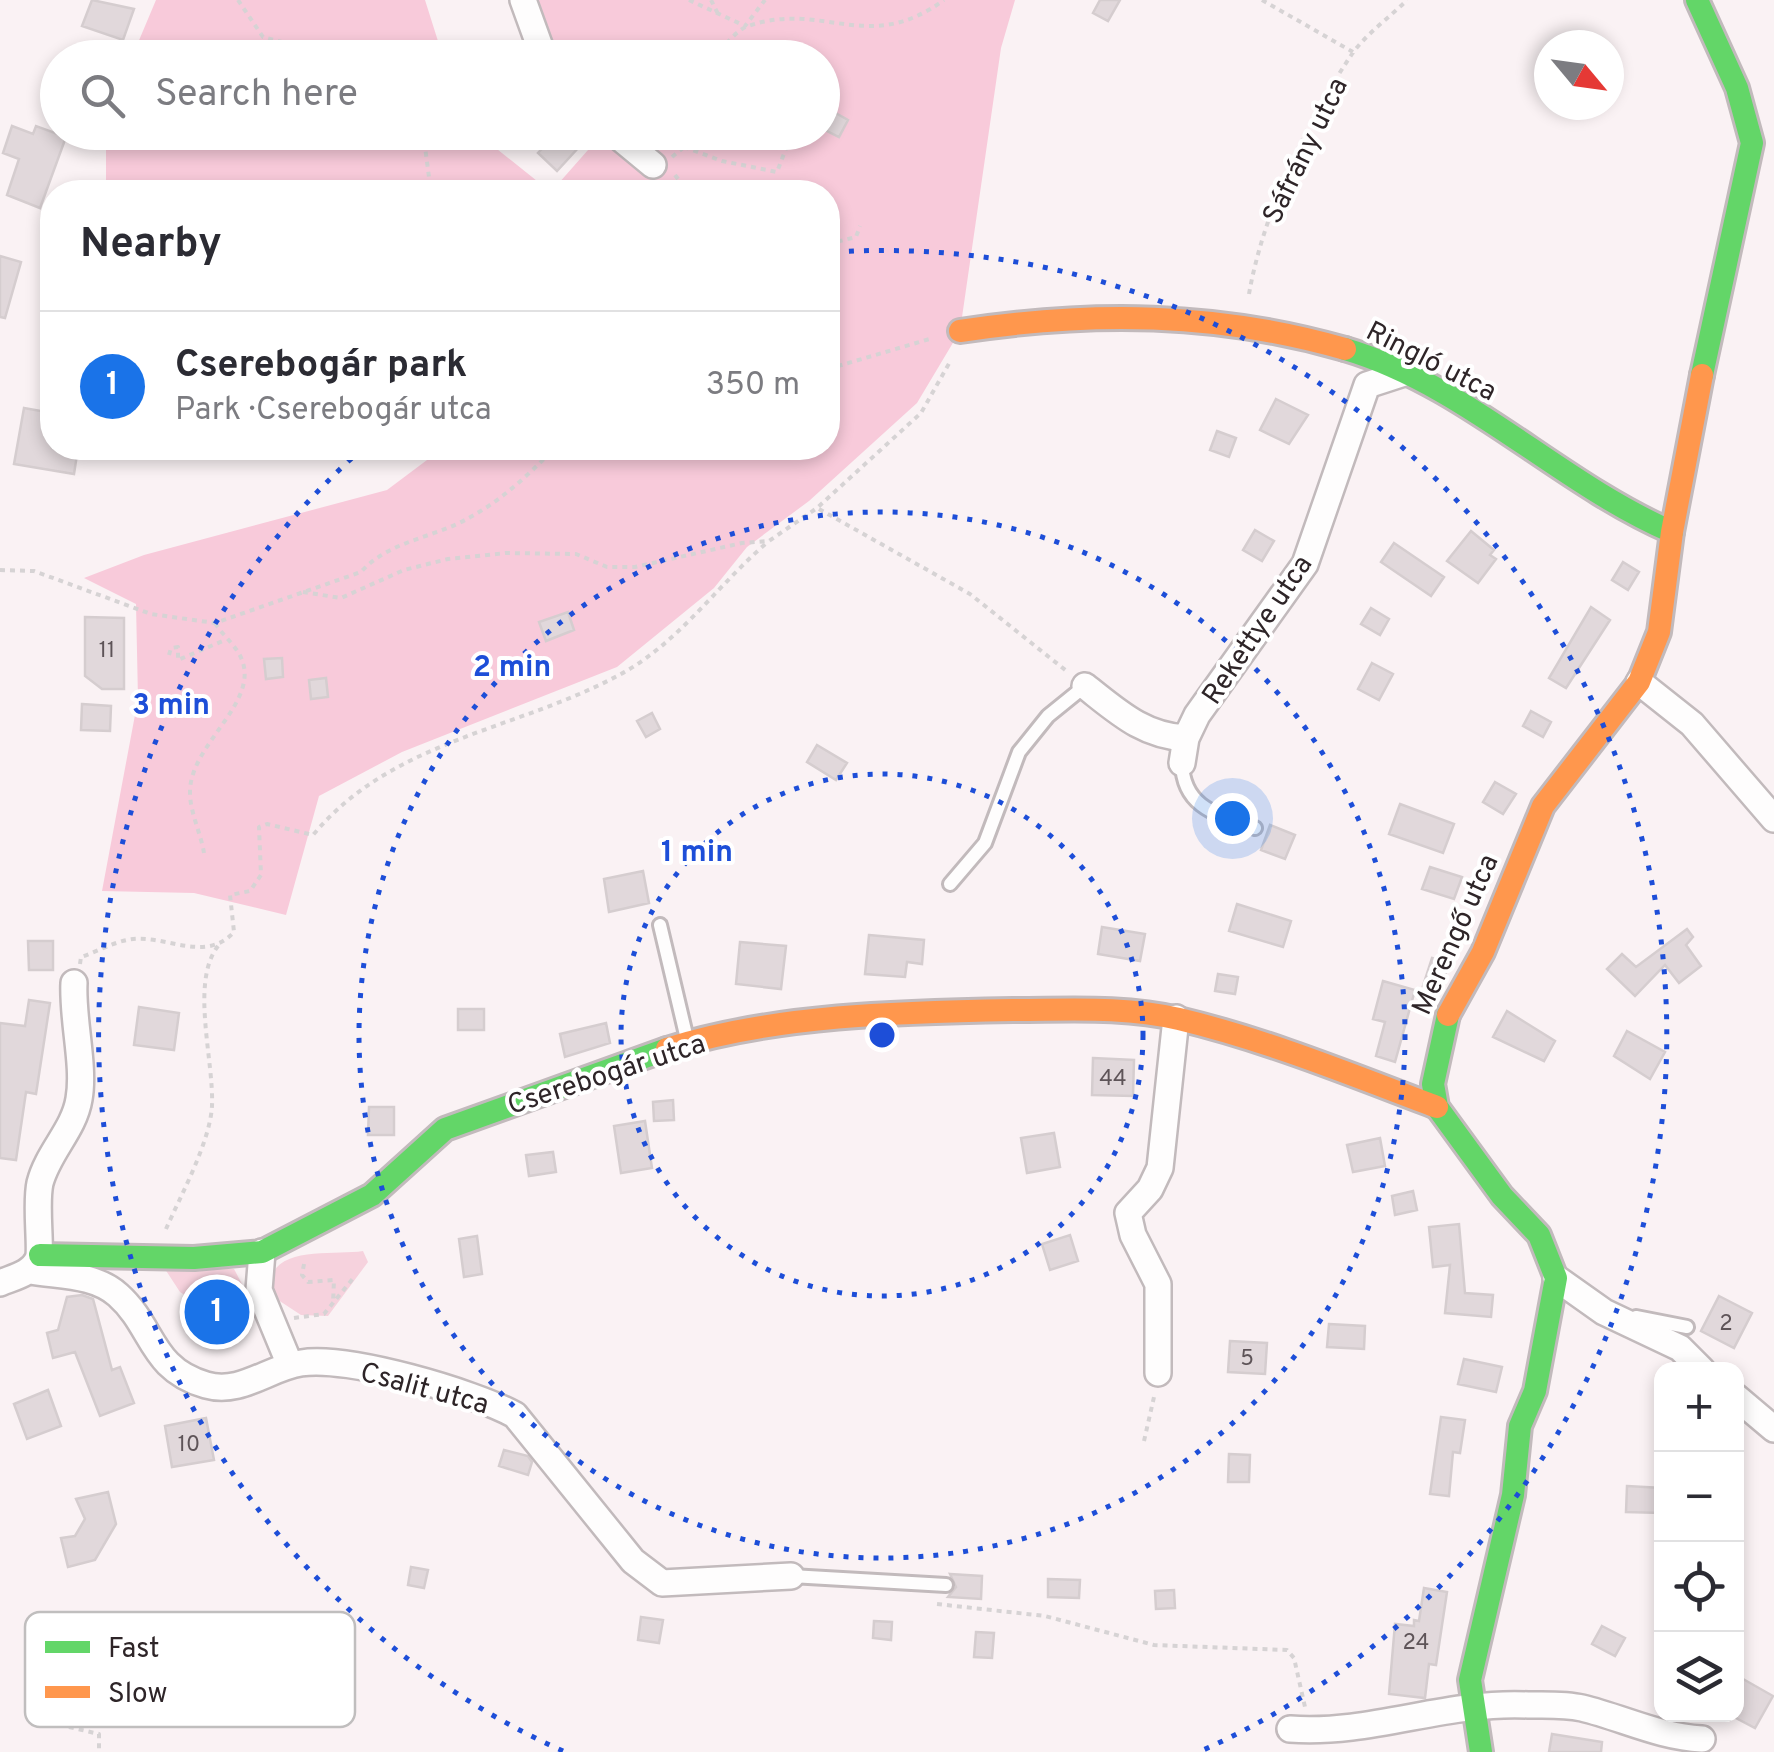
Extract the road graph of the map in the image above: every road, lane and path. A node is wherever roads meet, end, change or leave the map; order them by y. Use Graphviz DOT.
graph roads {
  1 [pos="238,0"];
  2 [pos="523,0"];
  3 [pos="689,0"];
  4 [pos="711,0"];
  5 [pos="766,0"];
  6 [pos="944,0"];
  7 [pos="1262,0"];
  8 [pos="1407,0"];
  9 [pos="1697,0"];
  10 [pos="718,14"];
  11 [pos="745,26"];
  12 [pos="274,40"];
  13 [pos="537,40"];
  14 [pos="731,40"];
  15 [pos="1354,52"];
  16 [pos="425,150"];
  17 [pos="634,150"];
  18 [pos="692,150"];
  19 [pos="785,150"];
  20 [pos="653,165"];
  21 [pos="429,180"];
  22 [pos="860,226"];
  23 [pos="840,241"];
  24 [pos="1244,323"];
  25 [pos="960,332"];
  26 [pos="840,366"];
  27 [pos="1404,373"];
  28 [pos="543,460"];
  29 [pos="817,508"];
  30 [pos="1672,532"];
  31 [pos="766,540"];
  32 [pos="0,570"];
  33 [pos="303,592"];
  34 [pos="215,623"];
  35 [pos="225,640"];
  36 [pos="169,655"];
  37 [pos="1639,682"];
  38 [pos="1085,686"];
  39 [pos="1184,750"];
  40 [pos="1774,819"];
  41 [pos="1255,828"];
  42 [pos="204,854"];
  43 [pos="950,884"];
  44 [pos="660,924"];
  45 [pos="218,945"];
  46 [pos="74,983"];
  47 [pos="1176,1018"];
  48 [pos="688,1042"];
  49 [pos="1437,1107"];
  50 [pos="262,1252"];
  51 [pos="161,1258"];
  52 [pos="304,1262"];
  53 [pos="35,1263"];
  54 [pos="355,1276"];
  55 [pos="1556,1278"];
  56 [pos="206,1280"];
  57 [pos="0,1283"];
  58 [pos="258,1290"];
  59 [pos="333,1304"];
  60 [pos="1604,1312"];
  61 [pos="293,1318"];
  62 [pos="1687,1326"];
  63 [pos="1694,1362"];
  64 [pos="290,1365"];
  65 [pos="1158,1373"];
  66 [pos="1744,1405"];
  67 [pos="1774,1430"];
  68 [pos="1144,1440"];
  69 [pos="791,1576"];
  70 [pos="946,1585"];
  71 [pos="924,1602"];
  72 [pos="1470,1705"];
  73 [pos="69,1727"];
  74 [pos="1302,1730"];
  75 [pos="1702,1738"];
  76 [pos="99,1752"];
  77 [pos="1480,1752"];
  1 -- 12 [label="path"];
  2 -- 13 [label="street"];
  3 -- 10 [label="path"];
  4 -- 10 [label="path"];
  5 -- 11 [label="path"];
  6 -- 11 [label="path"];
  7 -- 15 [label="path"];
  8 -- 15 [label="path, Sáfrány utca"];
  9 -- 30 [label="street, Merengő utca"];
  10 -- 11 [label="path"];
  11 -- 14 [label="path"];
  15 -- 24 [label="path, Sáfrány utca"];
  16 -- 21 [label="path"];
  17 -- 20 [label="street"];
  18 -- 19 [label="path"];
  22 -- 23 [label="path"];
  24 -- 25 [label="street, Ringló utca"];
  24 -- 27 [label="street, Ringló utca"];
  25 -- 26 [label="path"];
  25 -- 29 [label="path"];
  27 -- 30 [label="street, Ringló utca"];
  27 -- 39 [label="street, Rekettye utca"];
  28 -- 33 [label="path"];
  29 -- 31 [label="path"];
  29 -- 38 [label="path"];
  30 -- 37 [label="street, Merengő utca"];
  31 -- 33 [label="path"];
  31 -- 45 [label="path"];
  32 -- 34 [label="path"];
  33 -- 34 [label="path"];
  34 -- 35 [label="path"];
  35 -- 36 [label="path"];
  35 -- 42 [label="path"];
  37 -- 40 [label="street"];
  37 -- 49 [label="street, Merengő utca"];
  38 -- 39 [label="street"];
  38 -- 43 [label="lane"];
  39 -- 41 [label="lane"];
  44 -- 48 [label="lane"];
  45 -- 46 [label="path"];
  45 -- 51 [label="path"];
  46 -- 53 [label="street"];
  47 -- 48 [label="street, Cserebogár utca"];
  47 -- 49 [label="street, Cserebogár utca"];
  47 -- 65 [label="street"];
  48 -- 50 [label="street, Cserebogár utca"];
  49 -- 55 [label="street"];
  50 -- 51 [label="street, Cserebogár utca"];
  50 -- 58 [label="street"];
  51 -- 53 [label="street, Cserebogár utca"];
  52 -- 59 [label="path"];
  53 -- 57 [label="street, Cserebogár utca"];
  53 -- 64 [label="street, Csalit utca"];
  54 -- 59 [label="path"];
  55 -- 60 [label="street"];
  55 -- 72 [label="street"];
  56 -- 58 [label="path"];
  58 -- 64 [label="street"];
  59 -- 61 [label="path"];
  60 -- 62 [label="lane"];
  60 -- 63 [label="street"];
  64 -- 69 [label="street, Csalit utca"];
  65 -- 68 [label="path"];
  66 -- 67 [label="street"];
  69 -- 70 [label="lane"];
  71 -- 74 [label="path"];
  72 -- 74 [label="street"];
  72 -- 75 [label="street"];
  72 -- 77 [label="street"];
  73 -- 76 [label="path"];
}
